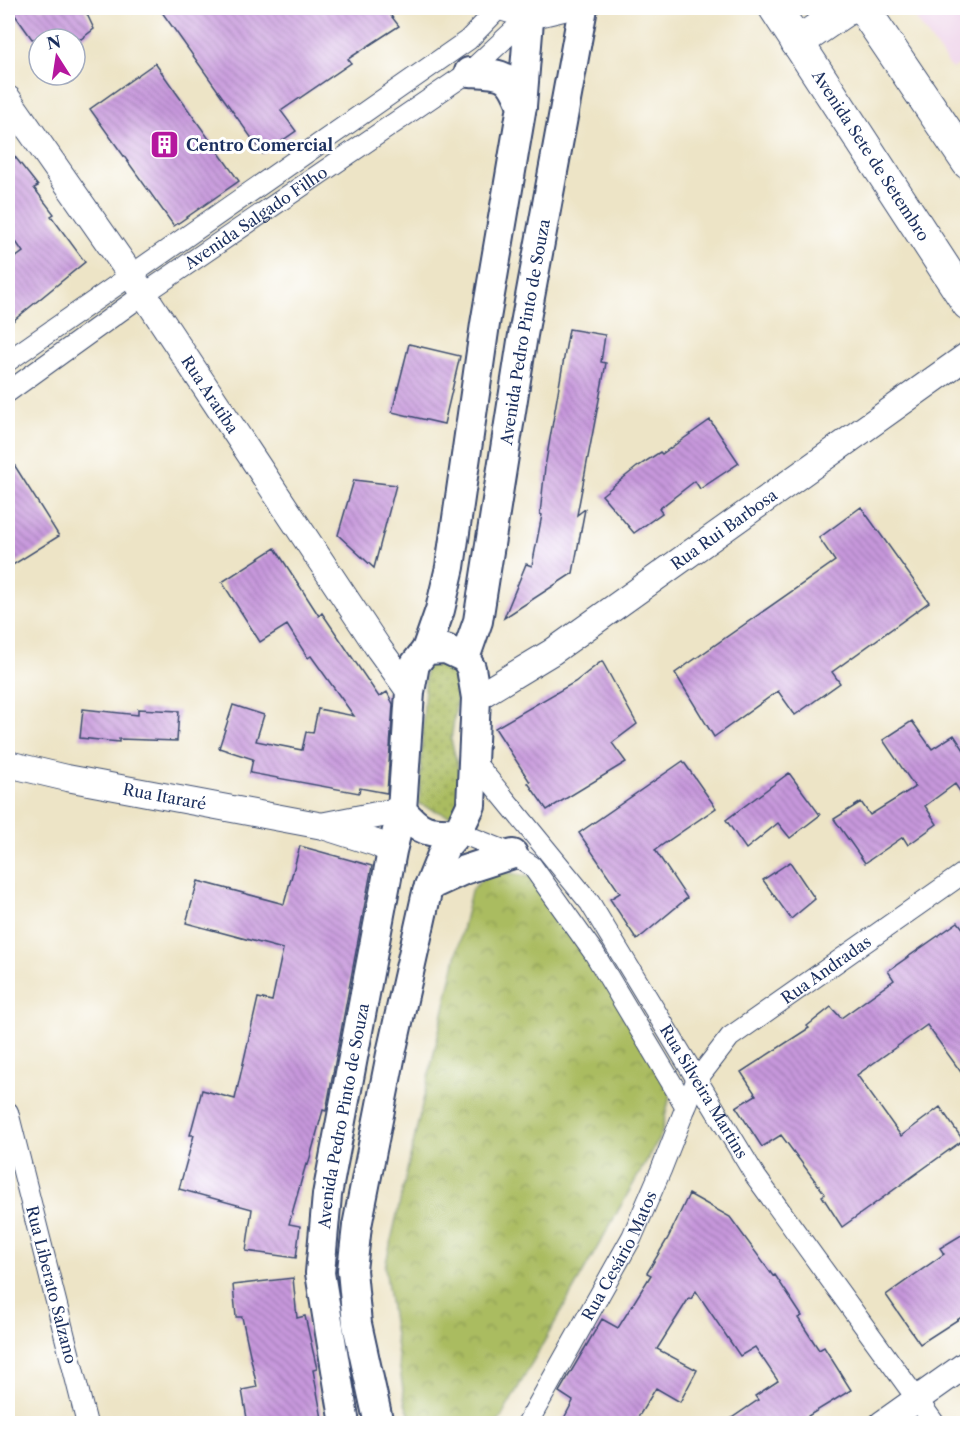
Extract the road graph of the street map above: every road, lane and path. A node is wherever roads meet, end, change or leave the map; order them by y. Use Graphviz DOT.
graph roads {
  1 [pos="563,8"];
  2 [pos="583,8"];
  3 [pos="775,8"];
  4 [pos="848,8"];
  5 [pos="863,8"];
  6 [pos="515,10"];
  7 [pos="797,43"];
  8 [pos="469,72"];
  9 [pos="8,99"];
  10 [pos="522,106"];
  11 [pos="968,163"];
  12 [pos="138,284"];
  13 [pos="968,304"];
  14 [pos="485,324"];
  15 [pos="523,335"];
  16 [pos="968,355"];
  17 [pos="8,361"];
  18 [pos="8,392"];
  19 [pos="426,650"];
  20 [pos="465,658"];
  21 [pos="410,692"];
  22 [pos="476,699"];
  23 [pos="473,760"];
  24 [pos="8,764"];
  25 [pos="402,810"];
  26 [pos="324,826"];
  27 [pos="458,832"];
  28 [pos="392,851"];
  29 [pos="513,854"];
  30 [pos="968,870"];
  31 [pos="429,886"];
  32 [pos="356,1037"];
  33 [pos="392,1049"];
  34 [pos="696,1081"];
  35 [pos="686,1107"];
  36 [pos="8,1112"];
  37 [pos="968,1363"];
  38 [pos="917,1398"];
  39 [pos="87,1424"];
  40 [pos="345,1424"];
  41 [pos="379,1424"];
  42 [pos="527,1424"];
  43 [pos="882,1424"];
  44 [pos="935,1424"];
  1 -- 6 [label="street, Avenida Salgado Filho"];
  2 -- 15 [label="main road, Avenida Pedro Pinto de Souza"];
  3 -- 7 [label="main road, Avenida Sete de Setembro"];
  4 -- 7 [label="main road"];
  5 -- 11 [label="main road"];
  6 -- 8 [label="street, Avenida Salgado Filho"];
  6 -- 10 [label="main road, Avenida Pedro Pinto de Souza"];
  6 -- 12 [label="street, Avenida Salgado Filho"];
  7 -- 13 [label="main road, Avenida Sete de Setembro"];
  8 -- 10 [label="main road"];
  8 -- 12 [label="street, Avenida Salgado Filho"];
  9 -- 12 [label="street, Rua Aratiba"];
  10 -- 14 [label="main road, Avenida Pedro Pinto de Souza"];
  12 -- 17 [label="street, Avenida Salgado Filho"];
  12 -- 18 [label="street, Avenida Salgado Filho"];
  12 -- 21 [label="street, Rua Aratiba"];
  14 -- 15 [label="main road"];
  14 -- 19 [label="main road, Avenida Pedro Pinto de Souza"];
  15 -- 20 [label="main road, Avenida Pedro Pinto de Souza"];
  16 -- 22 [label="street, Rua Rui Barbosa"];
  19 -- 20 [label="main road"];
  19 -- 21 [label="main road, Avenida Pedro Pinto de Souza"];
  20 -- 22 [label="main road, Avenida Pedro Pinto de Souza"];
  21 -- 25 [label="main road, Avenida Pedro Pinto de Souza"];
  22 -- 23 [label="main road, Avenida Pedro Pinto de Souza"];
  23 -- 27 [label="main road, Avenida Pedro Pinto de Souza"];
  23 -- 34 [label="street, Rua Silveira Martins"];
  24 -- 26 [label="street, Rua Itararé"];
  25 -- 26 [label="street, Rua Itararé"];
  25 -- 27 [label="main road"];
  25 -- 28 [label="main road, Avenida Pedro Pinto de Souza"];
  26 -- 28 [label="street, Rua Itararé"];
  27 -- 29 [label="street, Rua Silveira Martins"];
  27 -- 31 [label="main road, Avenida Pedro Pinto de Souza"];
  28 -- 32 [label="main road, Avenida Pedro Pinto de Souza"];
  29 -- 31 [label="main road"];
  29 -- 35 [label="street, Rua Silveira Martins"];
  30 -- 34 [label="street, Rua Andradas"];
  31 -- 33 [label="main road, Avenida Pedro Pinto de Souza"];
  32 -- 33 [label="main road"];
  32 -- 40 [label="main road, Avenida Pedro Pinto de Souza"];
  33 -- 41 [label="main road, Avenida Pedro Pinto de Souza"];
  34 -- 35 [label="street, Rua Cesário Matos"];
  34 -- 38 [label="street, Rua Silveira Martins"];
  35 -- 42 [label="street, Rua Cesário Matos"];
  36 -- 39 [label="street, Rua Liberato Salzano"];
  37 -- 38 [label="street"];
  38 -- 43 [label="street"];
  38 -- 44 [label="street, Rua Silveira Martins"];
}
